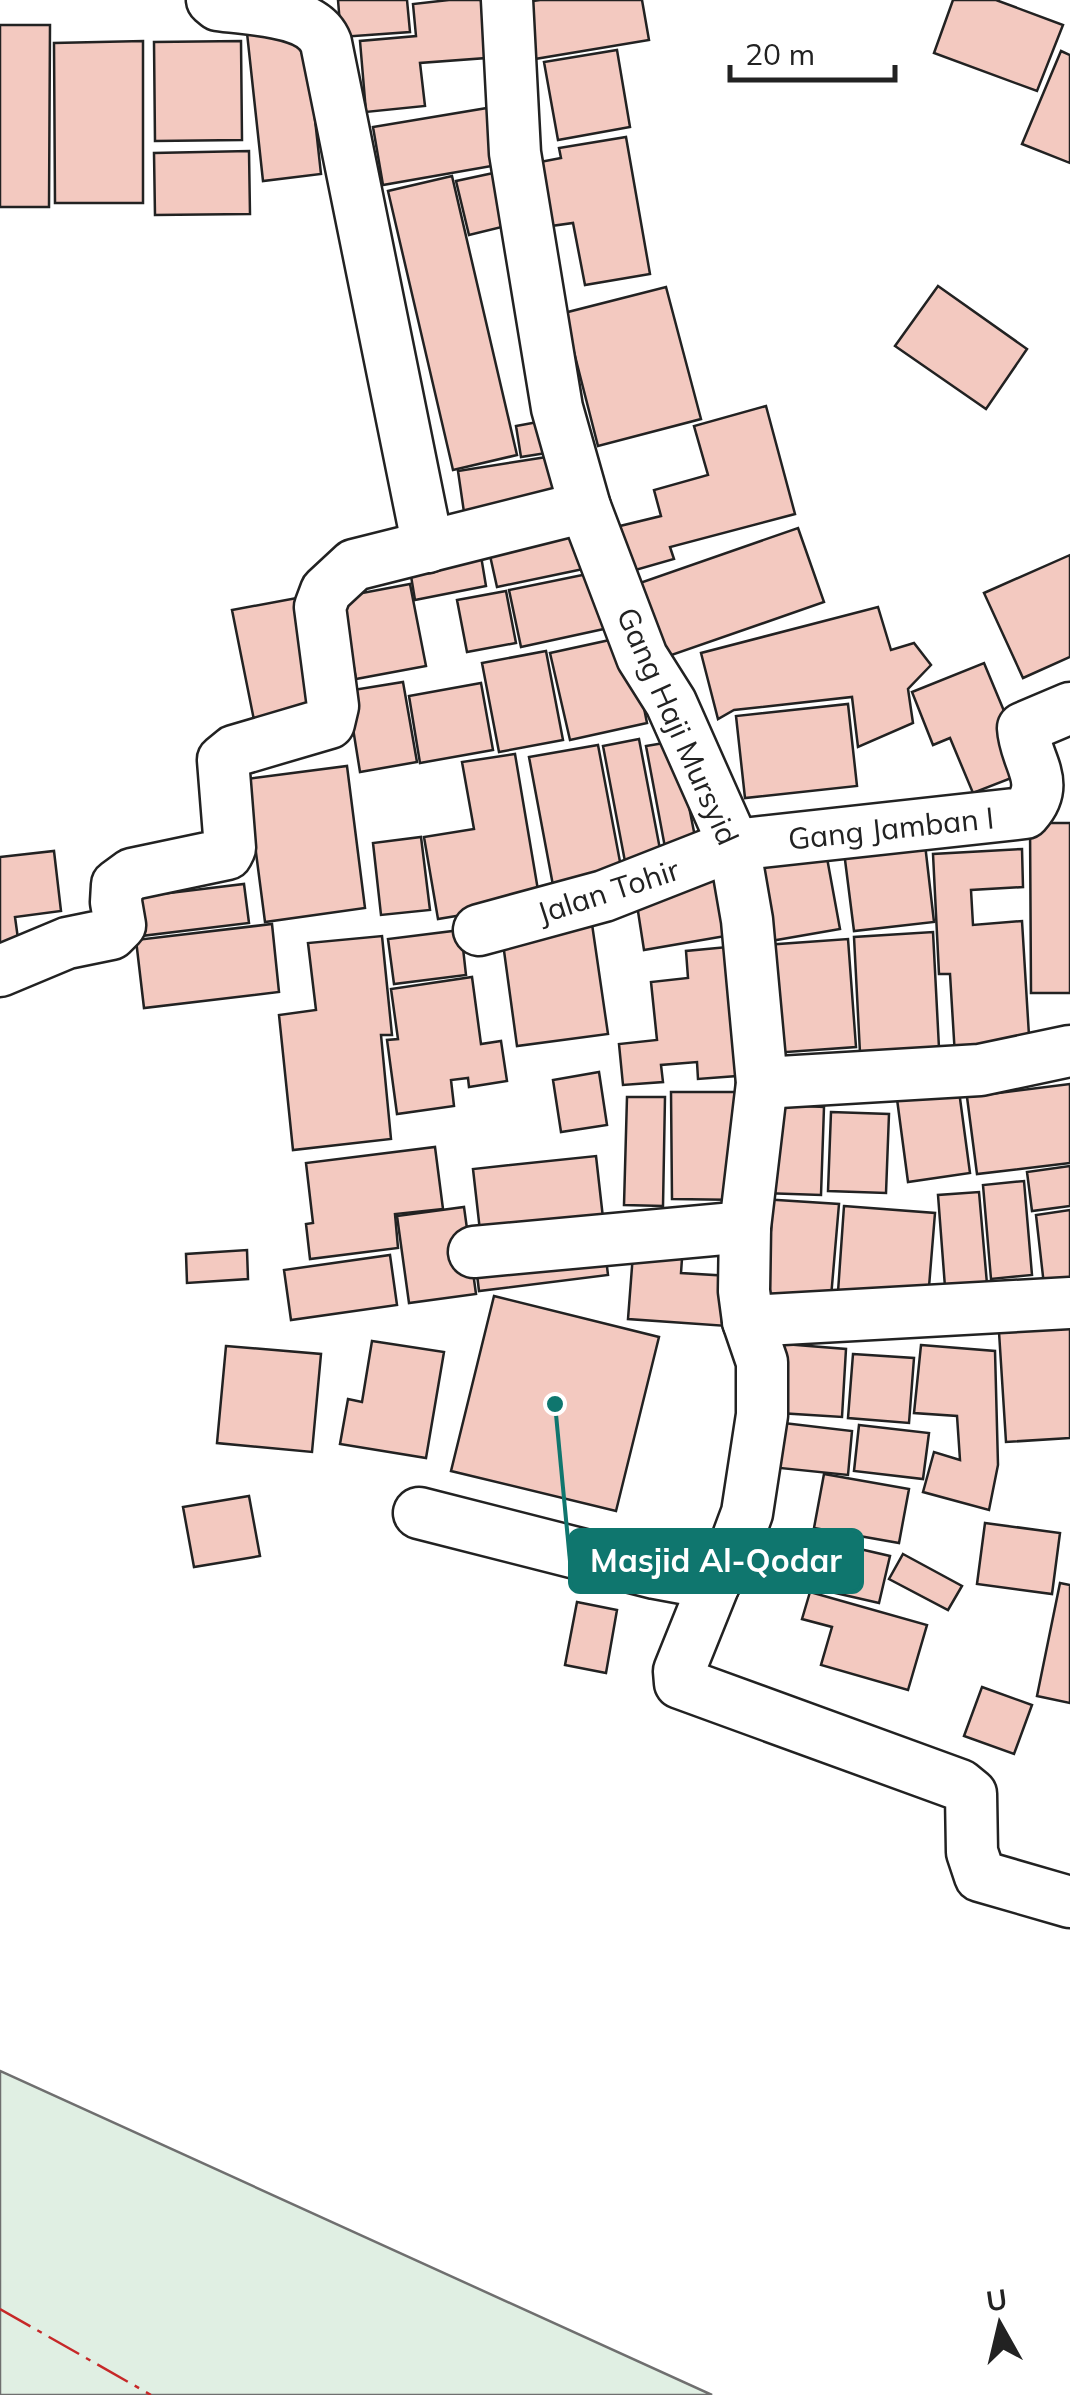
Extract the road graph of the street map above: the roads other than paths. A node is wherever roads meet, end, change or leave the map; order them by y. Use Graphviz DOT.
graph roads {
  1 [pos="212,0"];
  2 [pos="507,0"];
  3 [pos="586,507"];
  4 [pos="428,547"];
  5 [pos="1070,708"];
  6 [pos="734,844"];
  7 [pos="478,930"];
  8 [pos="0,970"];
  9 [pos="1070,1051"];
  10 [pos="762,1083"];
  11 [pos="745,1227"];
  12 [pos="474,1252"];
  13 [pos="1070,1303"];
  14 [pos="748,1321"];
  15 [pos="419,1513"];
  16 [pos="714,1584"];
  17 [pos="1070,1902"];
  1 -- 4 [label="street"];
  2 -- 3 [label="street, Gang Haji Mursyid"];
  3 -- 4 [label="street"];
  3 -- 6 [label="street, Gang Haji Mursyid"];
  4 -- 8 [label="street"];
  5 -- 6 [label="street, Gang Jamban I"];
  6 -- 7 [label="street, Jalan Tohir"];
  6 -- 10 [label="street, Gang Haji Mursyid"];
  9 -- 10 [label="street"];
  10 -- 11 [label="street, Gang Haji Mursyid"];
  11 -- 12 [label="street"];
  11 -- 14 [label="street, Gang Haji Mursyid"];
  13 -- 14 [label="street"];
  14 -- 16 [label="street, Gang Haji Mursyid"];
  15 -- 16 [label="street"];
  16 -- 17 [label="street, Gang Haji Mursyid"];
}
